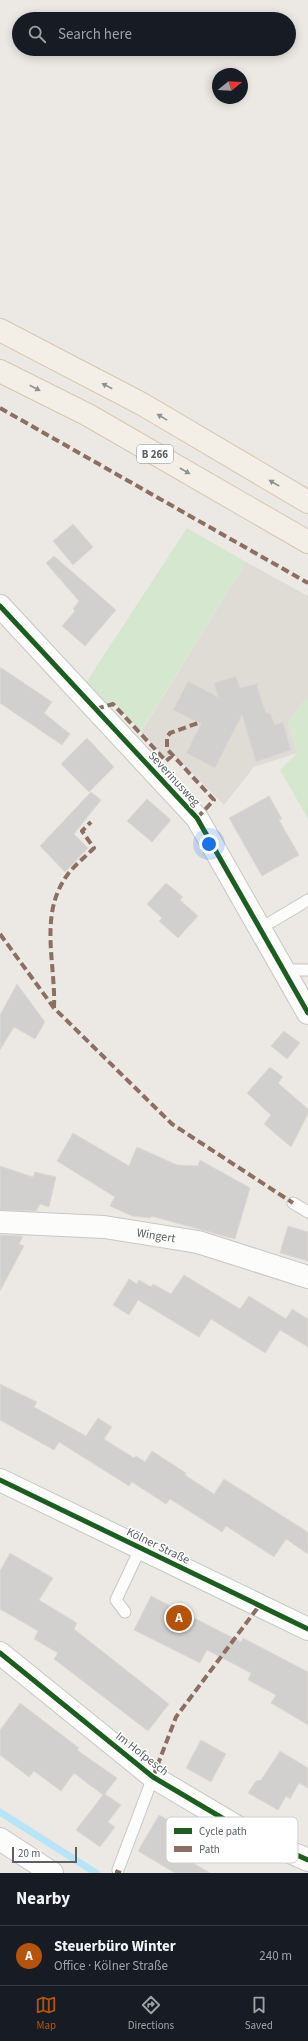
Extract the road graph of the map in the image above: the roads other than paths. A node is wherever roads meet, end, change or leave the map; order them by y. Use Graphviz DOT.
graph roads {
  1 [pos="0,330"];
  2 [pos="0,371"];
  3 [pos="308,502"];
  4 [pos="308,542"];
  5 [pos="0,606"];
  6 [pos="308,900"];
  7 [pos="261,928"];
  8 [pos="284,970"];
  9 [pos="308,970"];
  10 [pos="308,1013"];
  11 [pos="293,1203"];
  12 [pos="308,1212"];
  13 [pos="0,1222"];
  14 [pos="308,1277"];
  15 [pos="0,1480"];
  16 [pos="140,1549"];
  17 [pos="125,1612"];
  18 [pos="308,1629"];
  19 [pos="0,1653"];
  20 [pos="153,1777"];
  21 [pos="221,1817"];
  22 [pos="0,1839"];
  23 [pos="298,1856"];
  24 [pos="308,1860"];
  25 [pos="118,1870"];
  26 [pos="52,1873"];
  3 -- 1 [label="main road, one-way"];
  2 -- 4 [label="main road, B 266, one-way"];
  5 -- 7 [label="street, Severinusweg"];
  6 -- 7 [label="lane"];
  7 -- 8 [label="street, Severinusweg"];
  8 -- 9 [label="lane"];
  8 -- 10 [label="street, Severinusweg"];
  11 -- 12 [label="lane"];
  13 -- 14 [label="street, Wingert"];
  15 -- 16 [label="street, Kölner Straße"];
  16 -- 17 [label="lane"];
  16 -- 18 [label="street, Kölner Straße"];
  19 -- 20 [label="street, Im Hofpesch"];
  20 -- 21 [label="street, Im Hofpesch"];
  20 -- 25 [label="lane, Im Hofpesch"];
  22 -- 26 [label="street"];
  23 -- 24 [label="street, Im Hofpesch"];
}
